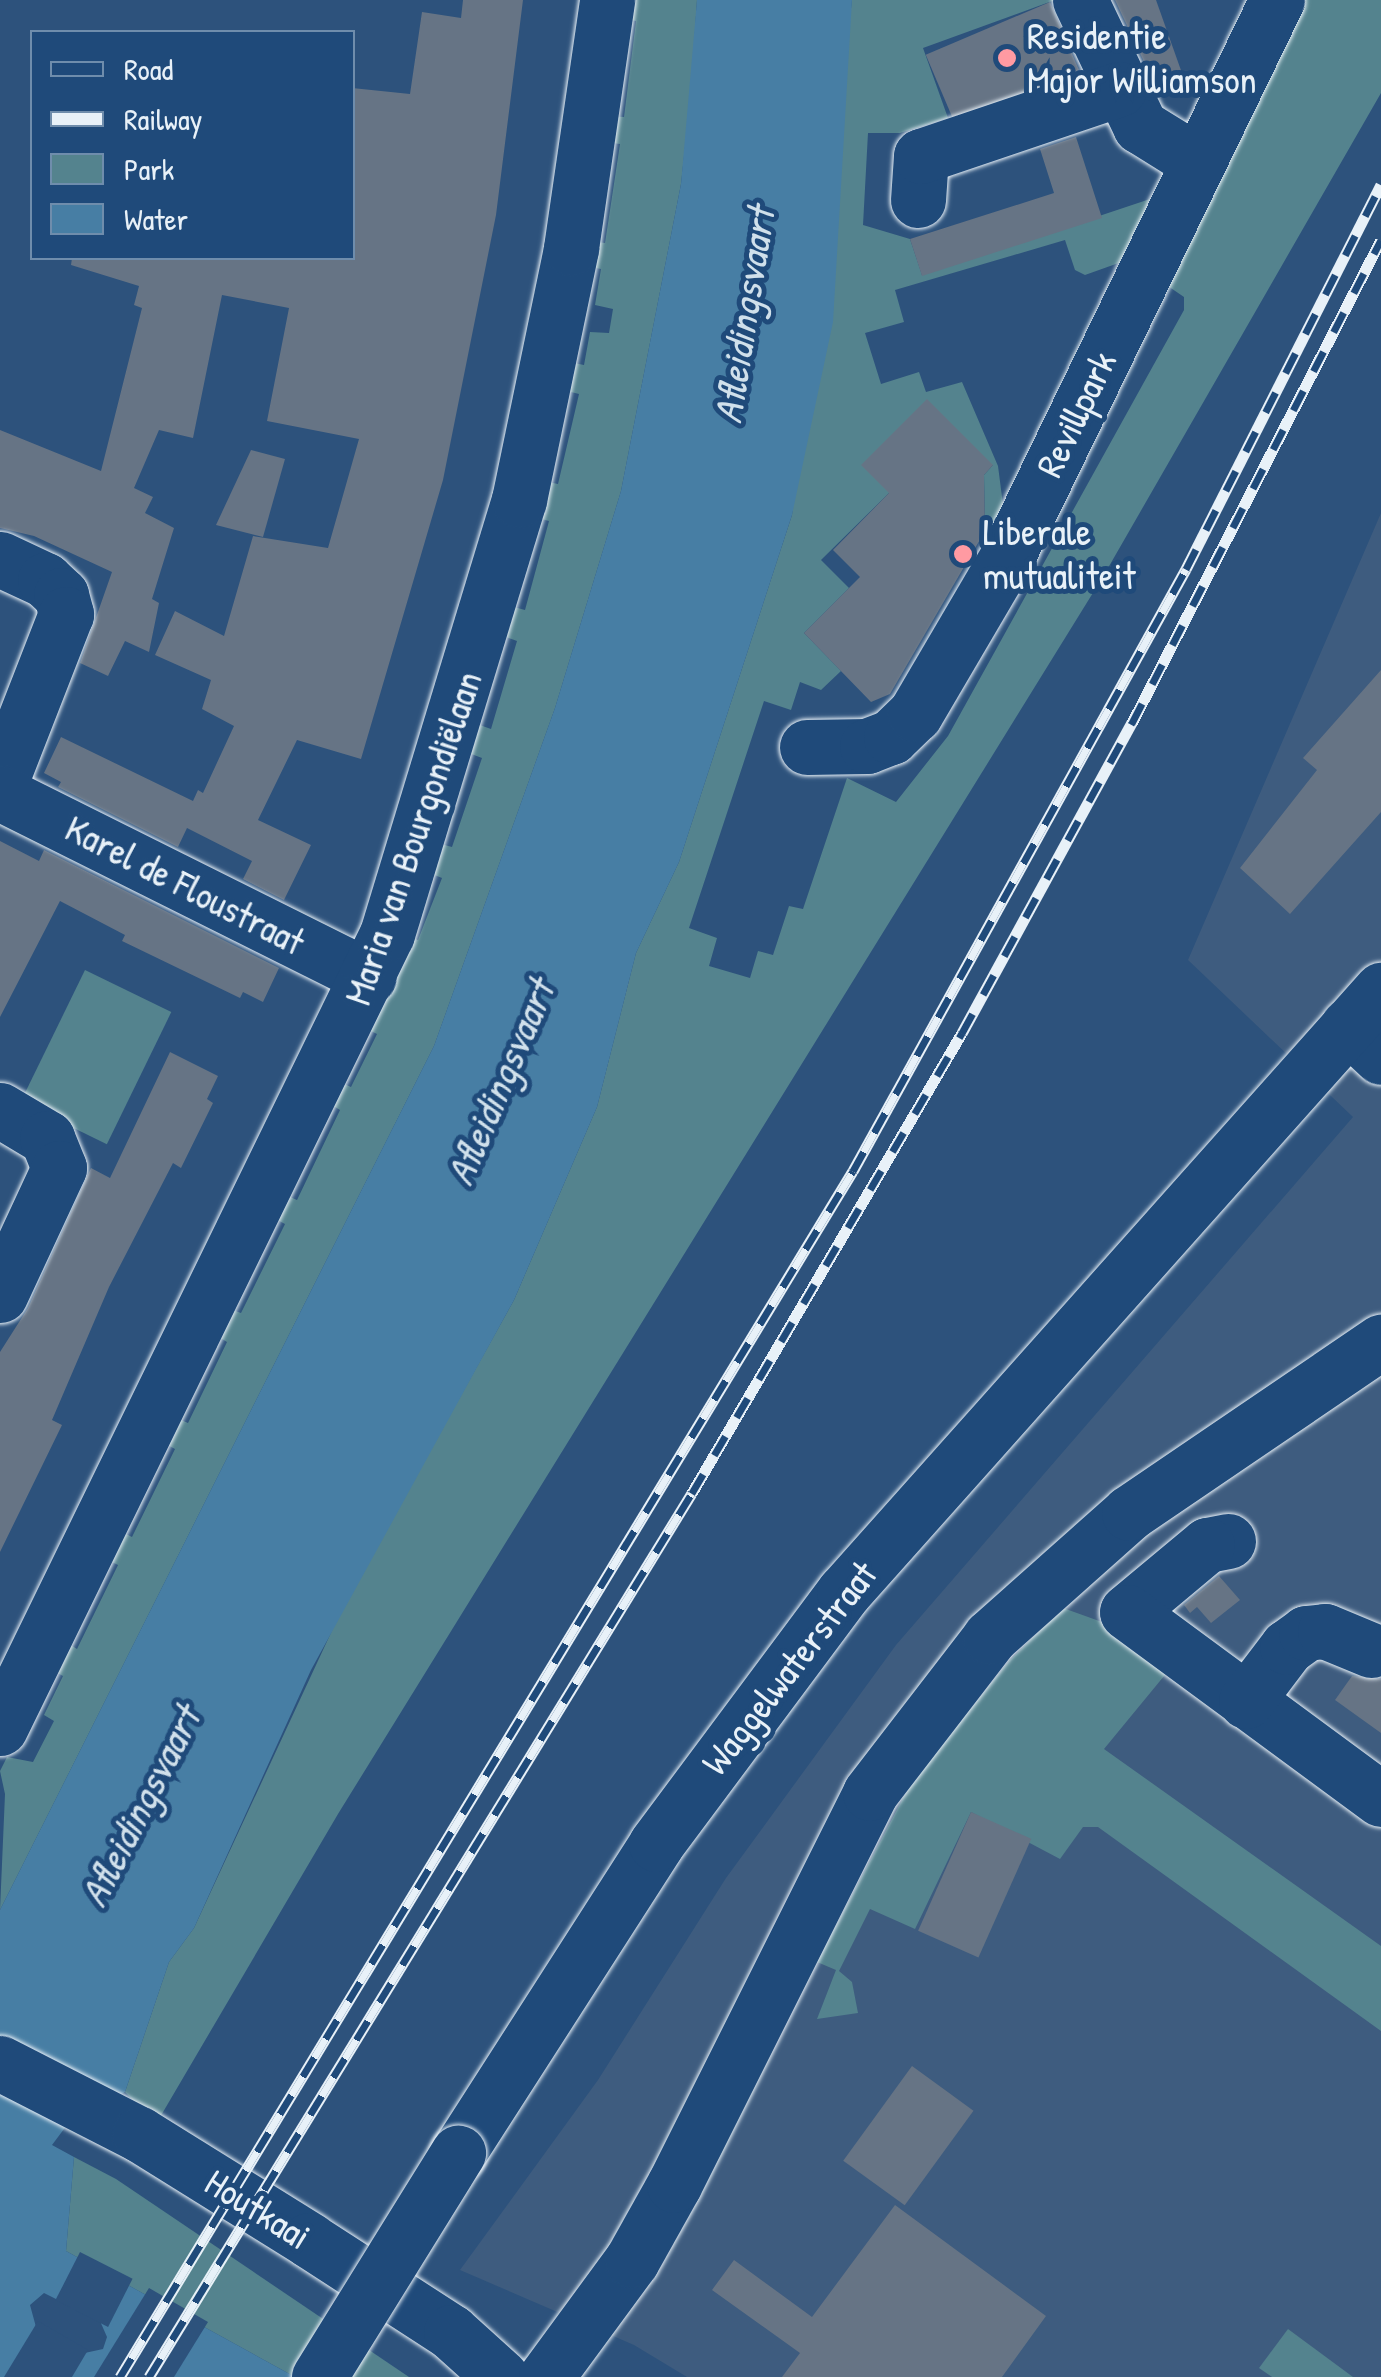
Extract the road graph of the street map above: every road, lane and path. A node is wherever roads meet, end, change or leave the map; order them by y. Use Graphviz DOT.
graph roads {
  1 [pos="607,0"];
  2 [pos="1080,0"];
  3 [pos="1276,0"];
  4 [pos="1119,89"];
  5 [pos="1198,162"];
  6 [pos="918,200"];
  7 [pos="0,559"];
  8 [pos="807,747"];
  9 [pos="0,783"];
  10 [pos="0,793"];
  11 [pos="370,978"];
  12 [pos="1370,1024"];
  13 [pos="0,1110"];
  14 [pos="0,1295"];
  15 [pos="1381,1342"];
  16 [pos="1193,1471"];
  17 [pos="1058,1572"];
  18 [pos="1127,1612"];
  19 [pos="1371,1650"];
  20 [pos="1246,1702"];
  21 [pos="0,1728"];
  22 [pos="1381,1799"];
  23 [pos="0,2063"];
  24 [pos="319,2377"];
  25 [pos="501,2377"];
  26 [pos="546,2377"];
  1 -- 11 [label="street, Maria van Bourgondiëlaan"];
  2 -- 4 [label="street"];
  3 -- 5 [label="street, Revillpark"];
  4 -- 5 [label="street"];
  4 -- 6 [label="street"];
  5 -- 8 [label="street, Revillpark"];
  7 -- 9 [label="street"];
  10 -- 11 [label="street, Karel de Floustraat"];
  11 -- 21 [label="street, Maria van Bourgondiëlaan"];
  12 -- 24 [label="street, Waggelwaterstraat, bridge"];
  13 -- 14 [label="street"];
  15 -- 16 [label="street"];
  16 -- 17 [label="street"];
  16 -- 18 [label="street"];
  17 -- 18 [label="street"];
  17 -- 26 [label="street"];
  18 -- 20 [label="street"];
  19 -- 20 [label="street"];
  20 -- 22 [label="street"];
  23 -- 25 [label="street, Houtkaai"];
}
